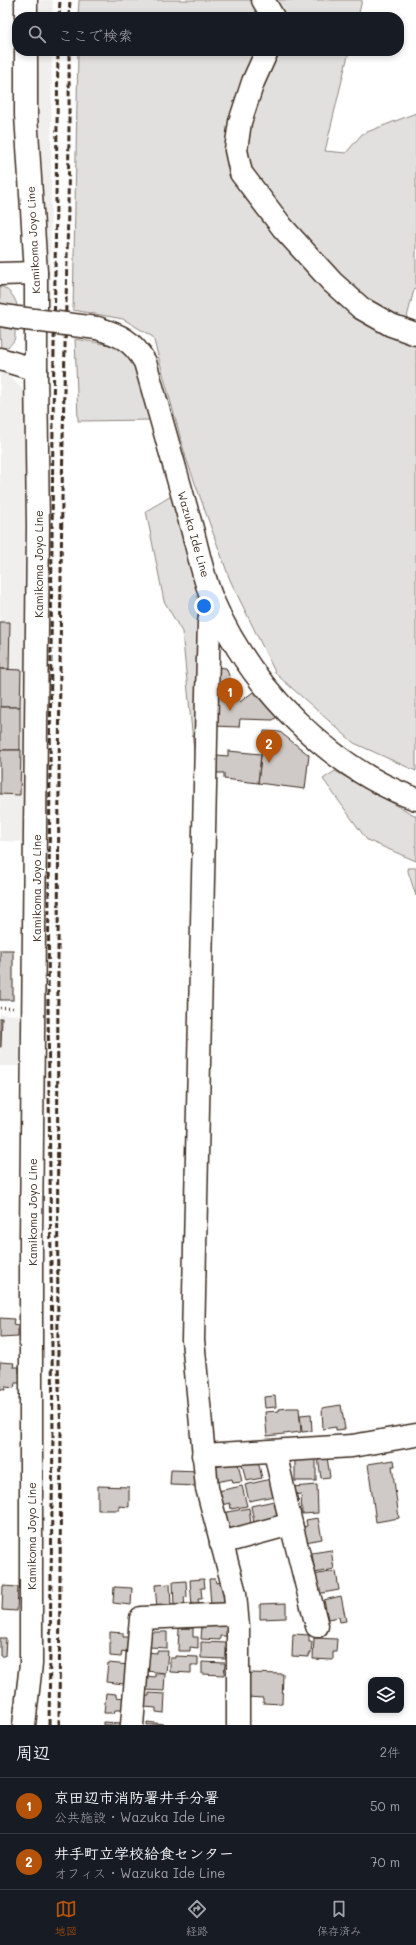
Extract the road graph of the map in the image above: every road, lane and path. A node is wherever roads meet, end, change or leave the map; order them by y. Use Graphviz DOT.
graph roads {
  1 [pos="26,0"];
  2 [pos="263,0"];
  3 [pos="26,12"];
  4 [pos="270,12"];
  5 [pos="26,56"];
  6 [pos="265,56"];
  7 [pos="36,273"];
  8 [pos="0,274"];
  9 [pos="9,317"];
  10 [pos="416,334"];
  11 [pos="0,359"];
  12 [pos="36,370"];
  13 [pos="213,600"];
  14 [pos="416,799"];
  15 [pos="416,1435"];
  16 [pos="275,1452"];
  17 [pos="203,1456"];
  18 [pos="291,1524"];
  19 [pos="221,1543"];
  20 [pos="236,1614"];
  21 [pos="318,1626"];
  22 [pos="24,1725"];
  23 [pos="132,1725"];
  24 [pos="238,1725"];
  1 -- 3 [label="main road"];
  2 -- 4 [label="main road"];
  5 -- 7 [label="main road, Kamikoma Joyo Line"];
  6 -- 10 [label="main road"];
  7 -- 8 [label="main road"];
  7 -- 12 [label="main road, Kamikoma Joyo Line"];
  9 -- 13 [label="main road, Wazuka Ide Line, bridge"];
  11 -- 12 [label="main road"];
  12 -- 22 [label="main road, Kamikoma Joyo Line"];
  13 -- 14 [label="main road, Wazuka Ide Line"];
  13 -- 17 [label="main road"];
  15 -- 16 [label="main road"];
  16 -- 17 [label="main road"];
  16 -- 18 [label="main road"];
  17 -- 19 [label="main road"];
  18 -- 19 [label="main road"];
  18 -- 21 [label="main road"];
  19 -- 20 [label="main road"];
  20 -- 23 [label="main road"];
  20 -- 24 [label="main road"];
}
